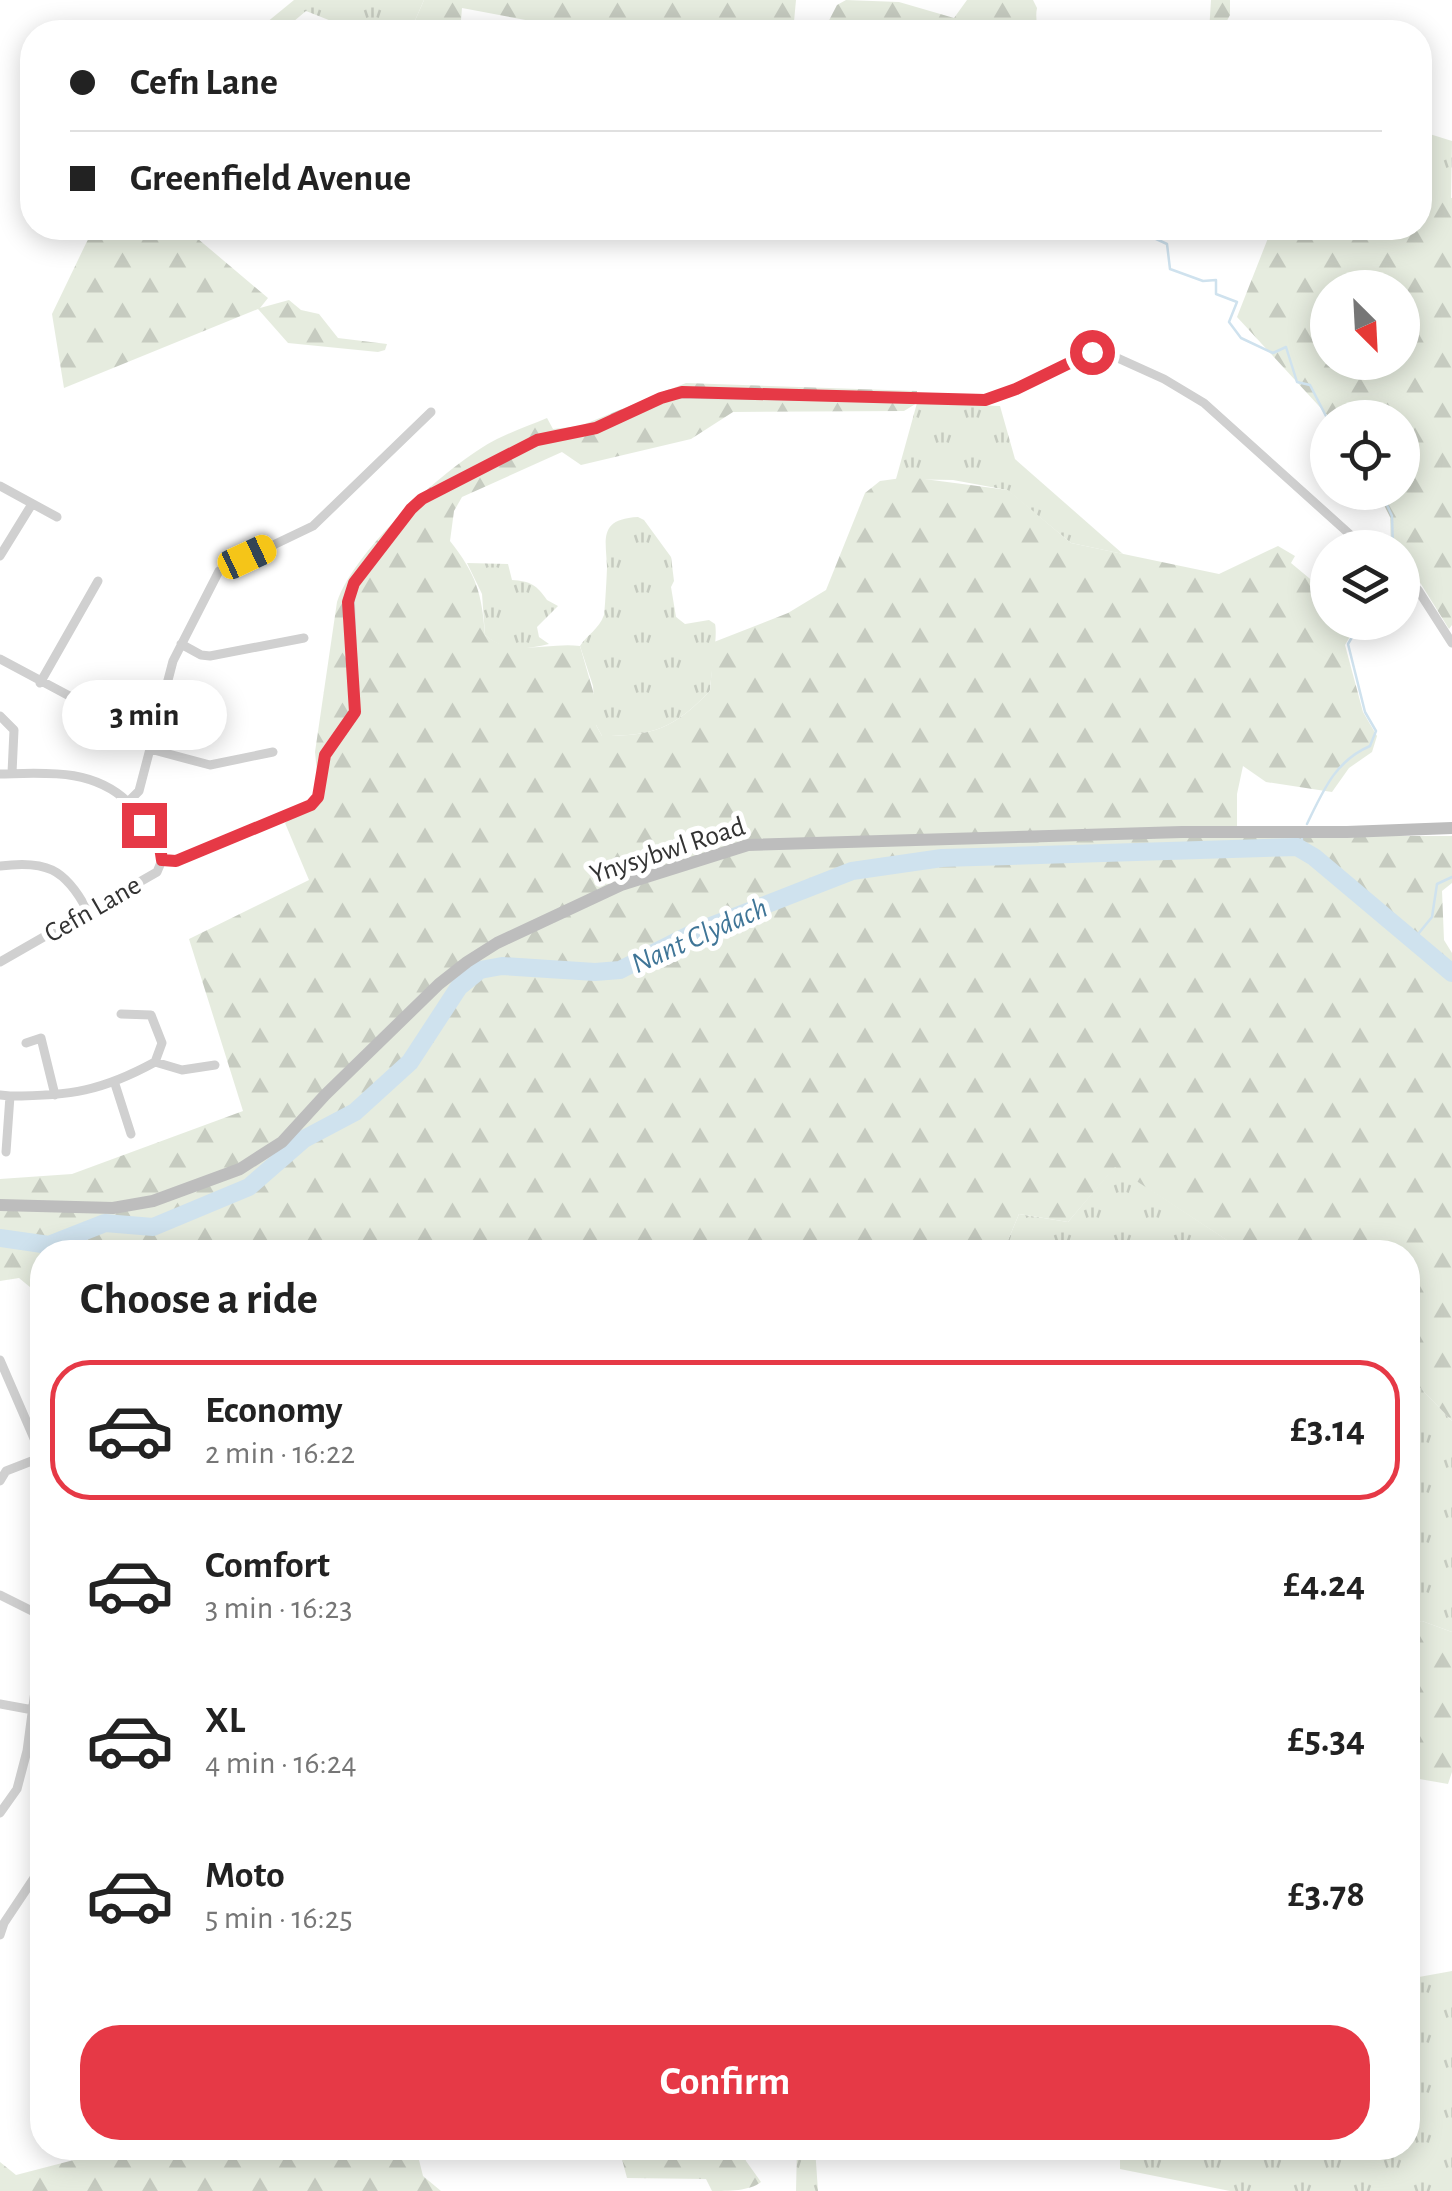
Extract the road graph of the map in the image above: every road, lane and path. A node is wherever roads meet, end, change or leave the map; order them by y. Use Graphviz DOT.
graph roads {
  1 [pos="432,412"];
  2 [pos="0,486"];
  3 [pos="32,504"];
  4 [pos="57,517"];
  5 [pos="1345,530"];
  6 [pos="0,556"];
  7 [pos="98,581"];
  8 [pos="1420,593"];
  9 [pos="304,638"];
  10 [pos="1452,643"];
  11 [pos="181,644"];
  12 [pos="0,659"];
  13 [pos="40,683"];
  14 [pos="0,716"];
  15 [pos="152,733"];
  16 [pos="150,749"];
  17 [pos="273,752"];
  18 [pos="12,773"];
  19 [pos="0,774"];
  20 [pos="128,802"];
  21 [pos="1452,828"];
  22 [pos="162,860"];
  23 [pos="0,866"];
  24 [pos="87,910"];
  25 [pos="0,962"];
  26 [pos="121,1014"];
  27 [pos="26,1044"];
  28 [pos="155,1062"];
  29 [pos="214,1065"];
  30 [pos="115,1084"];
  31 [pos="5,1096"];
  32 [pos="56,1096"];
  33 [pos="126,1130"];
  34 [pos="4,1145"];
  35 [pos="0,1205"];
  36 [pos="0,1360"];
  37 [pos="30,1430"];
  38 [pos="30,1463"];
  39 [pos="0,1482"];
  40 [pos="0,1595"];
  41 [pos="30,1610"];
  42 [pos="0,1704"];
  43 [pos="30,1709"];
  44 [pos="30,1730"];
  45 [pos="27,1751"];
  46 [pos="30,1752"];
  47 [pos="0,1813"];
  48 [pos="30,1890"];
  49 [pos="0,1935"];
  1 -- 11 [label="street"];
  2 -- 3 [label="street"];
  3 -- 4 [label="street"];
  3 -- 6 [label="street"];
  5 -- 22 [label="street, Cefn Lane"];
  7 -- 13 [label="street"];
  8 -- 10 [label="street"];
  9 -- 11 [label="street"];
  11 -- 15 [label="street"];
  12 -- 13 [label="street"];
  13 -- 15 [label="street"];
  14 -- 18 [label="street"];
  15 -- 16 [label="street"];
  16 -- 17 [label="street"];
  16 -- 20 [label="street"];
  18 -- 19 [label="street"];
  18 -- 20 [label="street"];
  20 -- 22 [label="street"];
  21 -- 35 [label="main road, Ynysybwl Road"];
  22 -- 24 [label="street, Cefn Lane"];
  23 -- 24 [label="street"];
  24 -- 25 [label="street, Cefn Lane"];
  26 -- 28 [label="street"];
  27 -- 32 [label="street"];
  28 -- 29 [label="street"];
  28 -- 30 [label="street"];
  30 -- 32 [label="street"];
  30 -- 33 [label="street"];
  31 -- 32 [label="street"];
  31 -- 34 [label="street"];
  36 -- 37 [label="street"];
  38 -- 39 [label="street"];
  40 -- 41 [label="street"];
  42 -- 43 [label="street"];
  44 -- 45 [label="street"];
  45 -- 46 [label="street"];
  45 -- 47 [label="street"];
  48 -- 49 [label="street"];
}
